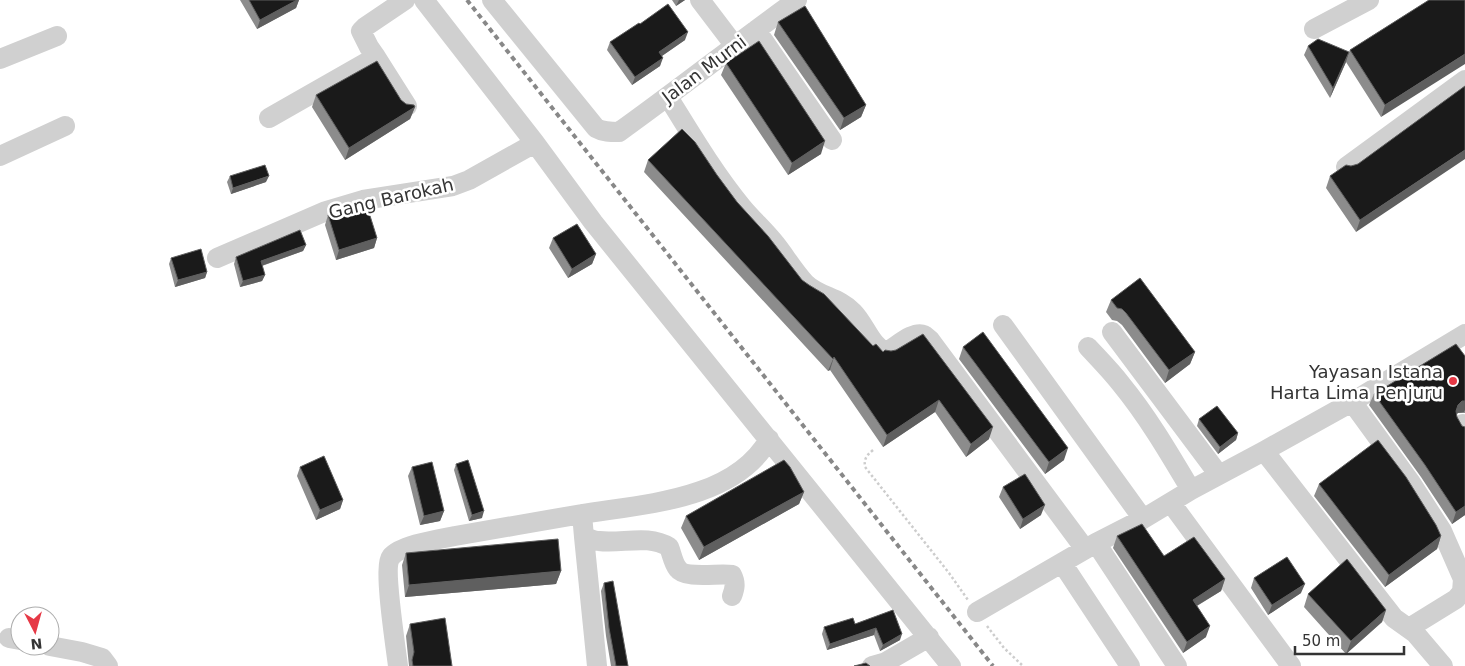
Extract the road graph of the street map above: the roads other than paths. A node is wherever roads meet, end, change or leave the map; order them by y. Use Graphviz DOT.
graph roads {
  1 [pos="406,0"];
  2 [pos="424,0"];
  3 [pos="492,0"];
  4 [pos="700,0"];
  5 [pos="797,0"];
  6 [pos="1370,0"];
  7 [pos="1314,29"];
  8 [pos="756,30"];
  9 [pos="57,36"];
  10 [pos="735,46"];
  11 [pos="376,57"];
  12 [pos="0,59"];
  13 [pos="1465,80"];
  14 [pos="668,97"];
  15 [pos="407,106"];
  16 [pos="269,118"];
  17 [pos="65,126"];
  18 [pos="832,140"];
  19 [pos="535,143"];
  20 [pos="0,156"];
  21 [pos="1346,167"];
  22 [pos="217,258"];
  23 [pos="1003,325"];
  24 [pos="1112,332"];
  25 [pos="1465,334"];
  26 [pos="1088,347"];
  27 [pos="1352,402"];
  28 [pos="769,438"];
  29 [pos="1264,452"];
  30 [pos="1219,475"];
  31 [pos="1191,490"];
  32 [pos="1171,503"];
  33 [pos="582,514"];
  34 [pos="1143,519"];
  35 [pos="584,537"];
  36 [pos="1091,546"];
  37 [pos="1062,563"];
  38 [pos="732,596"];
  39 [pos="1461,604"];
  40 [pos="977,612"];
  41 [pos="1409,628"];
  42 [pos="929,637"];
  43 [pos="60,648"];
  44 [pos="881,665"];
  45 [pos="108,666"];
  46 [pos="398,666"];
  47 [pos="597,666"];
  48 [pos="951,666"];
  49 [pos="1130,666"];
  50 [pos="1177,666"];
  51 [pos="1291,666"];
  52 [pos="1443,666"];
  1 -- 11 [label="street"];
  2 -- 19 [label="street"];
  3 -- 14 [label="street, Jalan Murni"];
  4 -- 10 [label="street"];
  5 -- 8 [label="street, Jalan Murni"];
  6 -- 7 [label="street"];
  8 -- 10 [label="street, Jalan Murni"];
  8 -- 18 [label="street"];
  9 -- 12 [label="street"];
  10 -- 14 [label="street, Jalan Murni"];
  11 -- 15 [label="street"];
  11 -- 16 [label="street"];
  13 -- 21 [label="street"];
  14 -- 36 [label="street"];
  17 -- 20 [label="street"];
  19 -- 22 [label="street, Gang Barokah"];
  19 -- 28 [label="street"];
  23 -- 34 [label="street"];
  24 -- 30 [label="street"];
  25 -- 27 [label="street"];
  26 -- 31 [label="street"];
  27 -- 29 [label="street"];
  27 -- 39 [label="street"];
  28 -- 33 [label="street"];
  28 -- 42 [label="street"];
  29 -- 30 [label="street"];
  29 -- 41 [label="street"];
  30 -- 31 [label="street"];
  31 -- 32 [label="street"];
  32 -- 34 [label="street"];
  32 -- 51 [label="street"];
  33 -- 35 [label="street"];
  33 -- 46 [label="street"];
  34 -- 36 [label="street"];
  35 -- 38 [label="street"];
  35 -- 47 [label="street"];
  36 -- 37 [label="street"];
  36 -- 50 [label="street"];
  37 -- 40 [label="street"];
  37 -- 49 [label="street"];
  39 -- 41 [label="street"];
  41 -- 52 [label="street"];
  42 -- 44 [label="street"];
  42 -- 48 [label="street"];
  43 -- 45 [label="street"];
}
